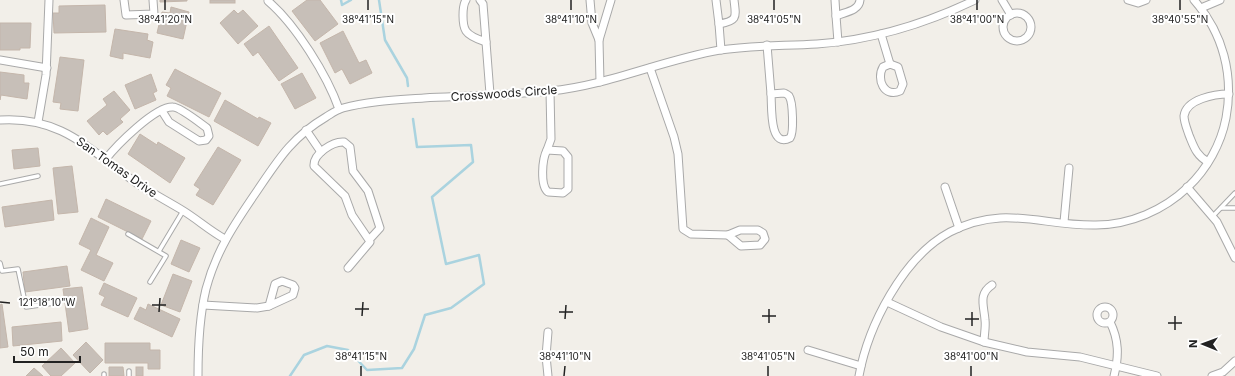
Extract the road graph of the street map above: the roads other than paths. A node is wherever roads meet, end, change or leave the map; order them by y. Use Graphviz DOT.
graph roads {
  1 [pos="49,0"];
  2 [pos="124,0"];
  3 [pos="153,0"];
  4 [pos="266,0"];
  5 [pos="466,0"];
  6 [pos="480,0"];
  7 [pos="590,0"];
  8 [pos="611,0"];
  9 [pos="716,0"];
  10 [pos="734,0"];
  11 [pos="835,0"];
  12 [pos="860,0"];
  13 [pos="975,0"];
  14 [pos="1002,0"];
  15 [pos="1128,0"];
  16 [pos="1146,0"];
  17 [pos="1194,0"];
  18 [pos="1220,0"];
  19 [pos="1201,8"];
  20 [pos="1010,15"];
  21 [pos="836,16"];
  22 [pos="719,24"];
  23 [pos="881,34"];
  24 [pos="599,40"];
  25 [pos="486,42"];
  26 [pos="838,42"];
  27 [pos="767,45"];
  28 [pos="721,50"];
  29 [pos="0,60"];
  30 [pos="1226,63"];
  31 [pos="890,64"];
  32 [pos="1235,64"];
  33 [pos="46,68"];
  34 [pos="650,68"];
  35 [pos="600,82"];
  36 [pos="550,91"];
  37 [pos="490,94"];
  38 [pos="771,94"];
  39 [pos="1229,94"];
  40 [pos="339,109"];
  41 [pos="162,111"];
  42 [pos="0,120"];
  43 [pos="38,122"];
  44 [pos="306,130"];
  45 [pos="547,150"];
  46 [pos="321,152"];
  47 [pos="105,160"];
  48 [pos="1208,162"];
  49 [pos="1069,168"];
  50 [pos="38,176"];
  51 [pos="0,184"];
  52 [pos="944,187"];
  53 [pos="1187,187"];
  54 [pos="1235,193"];
  55 [pos="1221,208"];
  56 [pos="1235,208"];
  57 [pos="183,211"];
  58 [pos="1213,216"];
  59 [pos="1064,222"];
  60 [pos="959,228"];
  61 [pos="128,234"];
  62 [pos="728,235"];
  63 [pos="225,239"];
  64 [pos="369,240"];
  65 [pos="159,251"];
  66 [pos="1235,258"];
  67 [pos="0,263"];
  68 [pos="348,268"];
  69 [pos="150,282"];
  70 [pos="992,284"];
  71 [pos="54,302"];
  72 [pos="887,302"];
  73 [pos="203,305"];
  74 [pos="269,306"];
  75 [pos="1110,322"];
  76 [pos="548,332"];
  77 [pos="984,342"];
  78 [pos="808,350"];
  79 [pos="1235,361"];
  80 [pos="1116,365"];
  81 [pos="861,366"];
  82 [pos="129,371"];
  83 [pos="1224,374"];
  84 [pos="129,376"];
  85 [pos="198,376"];
  86 [pos="548,376"];
  87 [pos="859,376"];
  88 [pos="1114,376"];
  89 [pos="1157,376"];
  90 [pos="1212,376"];
  1 -- 33 [label="street"];
  2 -- 3 [label="street"];
  4 -- 40 [label="street"];
  5 -- 25 [label="street"];
  6 -- 25 [label="street"];
  7 -- 24 [label="street"];
  8 -- 24 [label="street"];
  9 -- 22 [label="street"];
  10 -- 22 [label="street"];
  11 -- 21 [label="street"];
  12 -- 21 [label="street"];
  13 -- 23 [label="street, Crosswoods Circle"];
  14 -- 20 [label="street"];
  15 -- 16 [label="street"];
  17 -- 19 [label="street"];
  18 -- 19 [label="street"];
  19 -- 30 [label="street"];
  20 -- 20 [label="street"];
  21 -- 26 [label="street"];
  22 -- 28 [label="street"];
  23 -- 26 [label="street, Crosswoods Circle"];
  23 -- 31 [label="street"];
  24 -- 35 [label="street"];
  25 -- 37 [label="street"];
  26 -- 27 [label="street, Crosswoods Circle"];
  27 -- 28 [label="street, Crosswoods Circle"];
  27 -- 38 [label="street"];
  28 -- 34 [label="street, Crosswoods Circle"];
  29 -- 33 [label="street"];
  30 -- 32 [label="street"];
  30 -- 39 [label="street"];
  33 -- 43 [label="street"];
  34 -- 35 [label="street, Crosswoods Circle"];
  34 -- 62 [label="street"];
  35 -- 36 [label="street, Crosswoods Circle"];
  36 -- 37 [label="street, Crosswoods Circle"];
  36 -- 45 [label="street"];
  37 -- 40 [label="street, Crosswoods Circle"];
  38 -- 38 [label="street"];
  39 -- 48 [label="street"];
  39 -- 48 [label="street"];
  40 -- 44 [label="street, Crosswoods Circle"];
  41 -- 41 [label="street"];
  41 -- 47 [label="street"];
  42 -- 43 [label="street, San Tomas Drive"];
  43 -- 47 [label="street, San Tomas Drive"];
  44 -- 46 [label="street"];
  44 -- 63 [label="street, Crosswoods Circle"];
  45 -- 45 [label="street"];
  46 -- 64 [label="street"];
  46 -- 64 [label="street"];
  47 -- 57 [label="street, San Tomas Drive"];
  48 -- 53 [label="street"];
  49 -- 59 [label="street"];
  50 -- 51 [label="lane"];
  52 -- 60 [label="street"];
  53 -- 58 [label="street"];
  53 -- 59 [label="street"];
  54 -- 55 [label="lane"];
  55 -- 56 [label="lane"];
  55 -- 58 [label="lane"];
  57 -- 63 [label="street, San Tomas Drive"];
  57 -- 65 [label="lane"];
  58 -- 66 [label="street"];
  59 -- 60 [label="street"];
  60 -- 72 [label="street"];
  61 -- 65 [label="lane"];
  62 -- 62 [label="street"];
  63 -- 73 [label="street, Crosswoods Circle"];
  64 -- 68 [label="street"];
  65 -- 69 [label="lane"];
  67 -- 71 [label="lane"];
  70 -- 77 [label="street"];
  72 -- 77 [label="street"];
  72 -- 81 [label="street"];
  73 -- 74 [label="street"];
  73 -- 85 [label="street, Crosswoods Circle"];
  75 -- 80 [label="street"];
  76 -- 86 [label="street"];
  77 -- 80 [label="street"];
  78 -- 81 [label="street"];
  79 -- 83 [label="street"];
  80 -- 88 [label="street"];
  80 -- 89 [label="street"];
  81 -- 87 [label="street"];
  82 -- 84 [label="lane"];
  83 -- 90 [label="street"];
}
